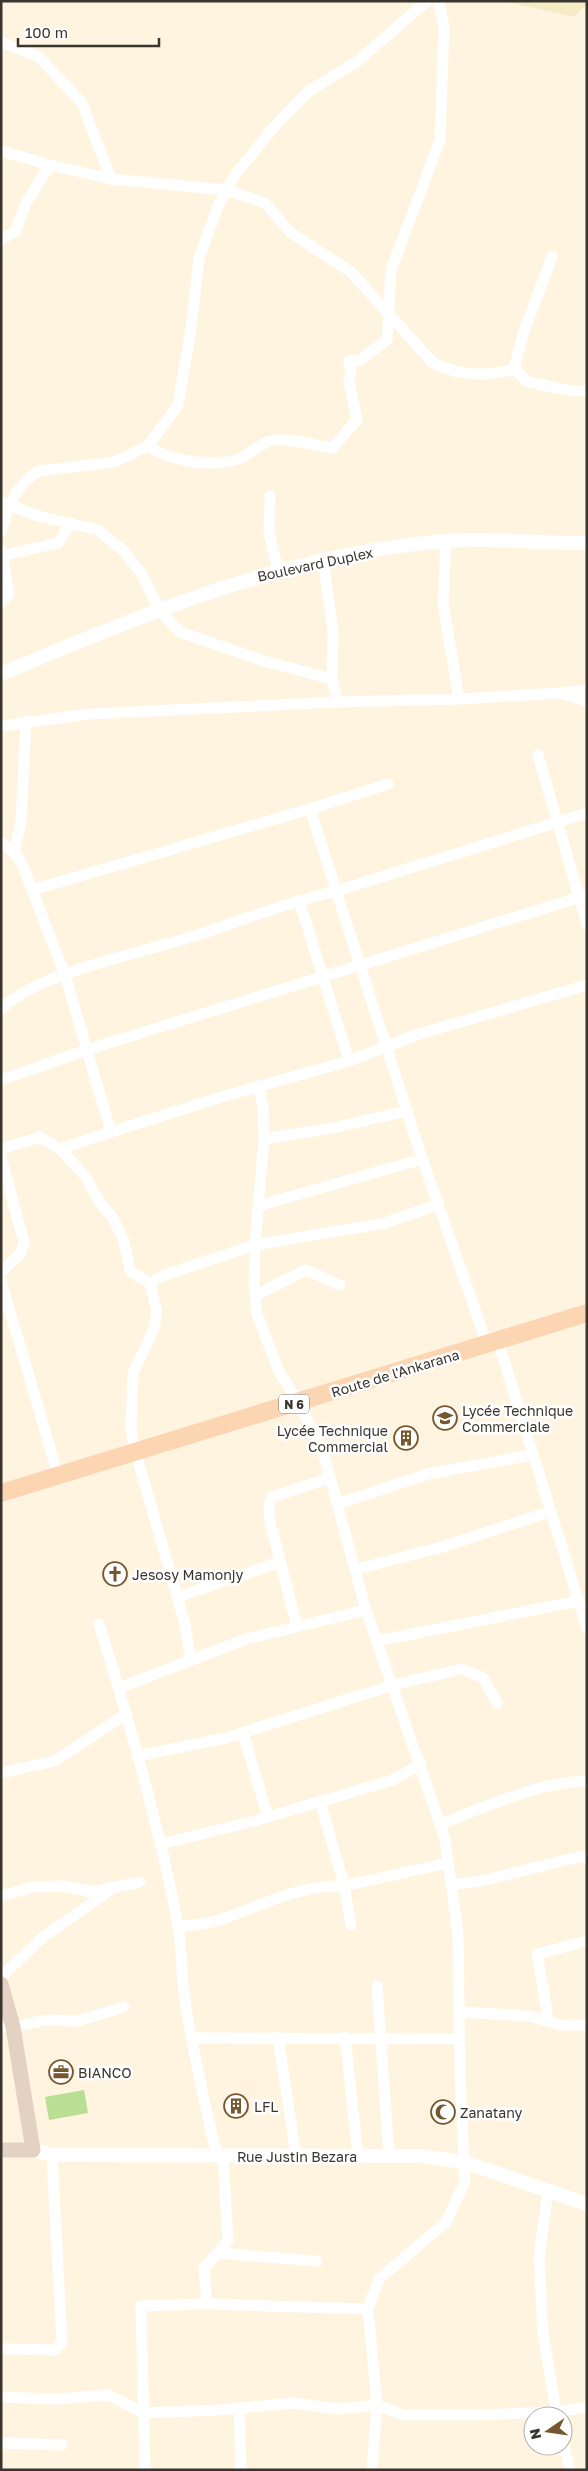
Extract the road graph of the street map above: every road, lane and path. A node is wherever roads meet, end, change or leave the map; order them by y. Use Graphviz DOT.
graph roads {
  1 [pos="427,1"];
  2 [pos="438,1"];
  3 [pos="1,42"];
  4 [pos="1,151"];
  5 [pos="50,165"];
  6 [pos="111,179"];
  7 [pos="227,190"];
  8 [pos="1,239"];
  9 [pos="552,257"];
  10 [pos="387,312"];
  11 [pos="514,369"];
  12 [pos="587,391"];
  13 [pos="148,446"];
  14 [pos="270,496"];
  15 [pos="5,503"];
  16 [pos="71,523"];
  17 [pos="1,532"];
  18 [pos="446,541"];
  19 [pos="587,543"];
  20 [pos="2,554"];
  21 [pos="322,560"];
  22 [pos="278,571"];
  23 [pos="1,602"];
  24 [pos="160,611"];
  25 [pos="1,674"];
  26 [pos="332,679"];
  27 [pos="587,691"];
  28 [pos="561,693"];
  29 [pos="460,699"];
  30 [pos="587,701"];
  31 [pos="338,702"];
  32 [pos="26,721"];
  33 [pos="1,726"];
  34 [pos="538,755"];
  35 [pos="388,784"];
  36 [pos="310,809"];
  37 [pos="587,813"];
  38 [pos="556,822"];
  39 [pos="1,842"];
  40 [pos="14,852"];
  41 [pos="32,890"];
  42 [pos="336,891"];
  43 [pos="583,897"];
  44 [pos="299,900"];
  45 [pos="587,924"];
  46 [pos="361,965"];
  47 [pos="65,975"];
  48 [pos="323,978"];
  49 [pos="587,985"];
  50 [pos="6,1000"];
  51 [pos="1,1009"];
  52 [pos="387,1046"];
  53 [pos="86,1050"];
  54 [pos="349,1061"];
  55 [pos="1,1080"];
  56 [pos="259,1086"];
  57 [pos="407,1111"];
  58 [pos="111,1132"];
  59 [pos="264,1139"];
  60 [pos="60,1148"];
  61 [pos="1,1149"];
  62 [pos="1,1158"];
  63 [pos="423,1159"];
  64 [pos="438,1204"];
  65 [pos="258,1206"];
  66 [pos="256,1245"];
  67 [pos="1,1272"];
  68 [pos="1,1281"];
  69 [pos="150,1283"];
  70 [pos="340,1285"];
  71 [pos="256,1295"];
  72 [pos="587,1312"];
  73 [pos="492,1343"];
  74 [pos="299,1402"];
  75 [pos="135,1450"];
  76 [pos="532,1455"];
  77 [pos="58,1475"];
  78 [pos="330,1478"];
  79 [pos="1,1493"];
  80 [pos="338,1504"];
  81 [pos="549,1512"];
  82 [pos="280,1562"];
  83 [pos="357,1569"];
  84 [pos="178,1597"];
  85 [pos="578,1601"];
  86 [pos="366,1610"];
  87 [pos="99,1624"];
  88 [pos="297,1626"];
  89 [pos="587,1628"];
  90 [pos="377,1641"];
  91 [pos="191,1660"];
  92 [pos="393,1685"];
  93 [pos="119,1688"];
  94 [pos="498,1703"];
  95 [pos="126,1714"];
  96 [pos="243,1733"];
  97 [pos="137,1756"];
  98 [pos="421,1764"];
  99 [pos="1,1773"];
  100 [pos="587,1781"];
  101 [pos="320,1801"];
  102 [pos="268,1817"];
  103 [pos="440,1824"];
  104 [pos="161,1844"];
  105 [pos="585,1857"];
  106 [pos="448,1863"];
  107 [pos="140,1882"];
  108 [pos="452,1885"];
  109 [pos="344,1886"];
  110 [pos="111,1890"];
  111 [pos="1,1896"];
  112 [pos="351,1925"];
  113 [pos="178,1928"];
  114 [pos="587,1941"];
  115 [pos="1,1977"];
  116 [pos="1,1984"];
  117 [pos="377,1986"];
  118 [pos="124,2007"];
  119 [pos="459,2012"];
  120 [pos="545,2020"];
  121 [pos="587,2025"];
  122 [pos="7,2026"];
  123 [pos="278,2037"];
  124 [pos="191,2038"];
  125 [pos="345,2038"];
  126 [pos="380,2038"];
  127 [pos="459,2039"];
  128 [pos="1,2150"];
  129 [pos="33,2150"];
  130 [pos="52,2155"];
  131 [pos="223,2156"];
  132 [pos="296,2156"];
  133 [pos="358,2156"];
  134 [pos="389,2156"];
  135 [pos="464,2162"];
  136 [pos="548,2190"];
  137 [pos="587,2204"];
  138 [pos="217,2253"];
  139 [pos="318,2261"];
  140 [pos="207,2304"];
  141 [pos="368,2309"];
  142 [pos="1,2350"];
  143 [pos="1,2397"];
  144 [pos="377,2405"];
  145 [pos="556,2406"];
  146 [pos="587,2407"];
  147 [pos="239,2408"];
  148 [pos="573,2410"];
  149 [pos="144,2413"];
  150 [pos="523,2415"];
  151 [pos="1,2443"];
  152 [pos="62,2445"];
  153 [pos="567,2456"];
  154 [pos="145,2470"];
  155 [pos="241,2470"];
  156 [pos="372,2470"];
  157 [pos="570,2470"];
  1 -- 7 [label="street"];
  2 -- 10 [label="street"];
  3 -- 6 [label="street"];
  4 -- 5 [label="street"];
  5 -- 6 [label="street"];
  5 -- 8 [label="street"];
  6 -- 7 [label="street"];
  7 -- 10 [label="street"];
  7 -- 13 [label="street"];
  9 -- 11 [label="street"];
  10 -- 11 [label="street"];
  10 -- 13 [label="street"];
  11 -- 12 [label="street"];
  13 -- 15 [label="street"];
  14 -- 22 [label="street"];
  15 -- 16 [label="street"];
  15 -- 17 [label="street"];
  16 -- 20 [label="street"];
  16 -- 24 [label="street"];
  18 -- 19 [label="street, Boulevard Duplex"];
  18 -- 21 [label="street, Boulevard Duplex"];
  18 -- 29 [label="street"];
  20 -- 23 [label="street"];
  21 -- 22 [label="street, Boulevard Duplex"];
  21 -- 26 [label="street"];
  22 -- 24 [label="street, Boulevard Duplex"];
  24 -- 25 [label="street, Boulevard Duplex"];
  24 -- 26 [label="street"];
  26 -- 31 [label="street"];
  27 -- 28 [label="street"];
  28 -- 29 [label="street"];
  28 -- 30 [label="street"];
  29 -- 31 [label="street"];
  31 -- 32 [label="street"];
  32 -- 33 [label="street"];
  32 -- 40 [label="street"];
  34 -- 38 [label="street"];
  35 -- 36 [label="street"];
  36 -- 41 [label="street"];
  36 -- 42 [label="street"];
  37 -- 38 [label="street"];
  38 -- 42 [label="street"];
  38 -- 43 [label="street"];
  39 -- 40 [label="street"];
  40 -- 41 [label="street"];
  41 -- 47 [label="street"];
  42 -- 44 [label="street"];
  42 -- 46 [label="street"];
  43 -- 45 [label="street"];
  43 -- 46 [label="street"];
  44 -- 47 [label="street"];
  44 -- 48 [label="street"];
  46 -- 48 [label="street"];
  46 -- 52 [label="street"];
  47 -- 50 [label="street"];
  47 -- 53 [label="street"];
  48 -- 53 [label="street"];
  48 -- 54 [label="street"];
  49 -- 52 [label="street"];
  50 -- 51 [label="street"];
  52 -- 54 [label="street"];
  52 -- 57 [label="street"];
  53 -- 55 [label="street"];
  53 -- 58 [label="street"];
  54 -- 56 [label="street"];
  56 -- 58 [label="street"];
  56 -- 59 [label="street"];
  57 -- 59 [label="street"];
  57 -- 63 [label="street"];
  58 -- 60 [label="street"];
  59 -- 65 [label="street"];
  60 -- 61 [label="street"];
  60 -- 69 [label="street"];
  62 -- 67 [label="street"];
  63 -- 64 [label="street"];
  63 -- 65 [label="street"];
  64 -- 66 [label="street"];
  64 -- 73 [label="street"];
  65 -- 66 [label="street"];
  66 -- 69 [label="street"];
  66 -- 71 [label="street"];
  68 -- 77 [label="street"];
  69 -- 75 [label="street"];
  70 -- 71 [label="street"];
  71 -- 74 [label="street"];
  72 -- 73 [label="main road, Route de l'Ankarana / N 6"];
  73 -- 74 [label="main road, Route de l'Ankarana / N 6"];
  73 -- 76 [label="street"];
  74 -- 75 [label="main road, Route de l'Ankarana / N 6"];
  74 -- 78 [label="street"];
  75 -- 77 [label="main road, Route de l'Ankarana / N 6"];
  75 -- 84 [label="street"];
  76 -- 80 [label="street"];
  76 -- 81 [label="street"];
  77 -- 79 [label="main road, Route de l'Ankarana / N 6"];
  78 -- 80 [label="street"];
  78 -- 82 [label="street"];
  80 -- 83 [label="street"];
  81 -- 83 [label="street"];
  81 -- 85 [label="street"];
  82 -- 84 [label="street"];
  82 -- 88 [label="street"];
  83 -- 86 [label="street"];
  84 -- 91 [label="street"];
  85 -- 89 [label="street"];
  85 -- 90 [label="street"];
  86 -- 88 [label="street"];
  86 -- 90 [label="street"];
  87 -- 93 [label="street"];
  88 -- 91 [label="street"];
  90 -- 92 [label="street"];
  91 -- 93 [label="street"];
  92 -- 94 [label="street"];
  92 -- 96 [label="street"];
  92 -- 98 [label="street"];
  93 -- 95 [label="street"];
  95 -- 97 [label="street"];
  95 -- 99 [label="street"];
  96 -- 97 [label="street"];
  96 -- 102 [label="street"];
  97 -- 104 [label="street"];
  98 -- 101 [label="street"];
  98 -- 103 [label="street"];
  100 -- 103 [label="street"];
  101 -- 102 [label="street"];
  101 -- 109 [label="street"];
  102 -- 104 [label="street"];
  103 -- 106 [label="street"];
  104 -- 113 [label="street"];
  105 -- 108 [label="street"];
  106 -- 108 [label="street"];
  106 -- 109 [label="street"];
  107 -- 110 [label="street"];
  108 -- 119 [label="street"];
  109 -- 112 [label="street"];
  109 -- 113 [label="street"];
  110 -- 111 [label="street"];
  110 -- 115 [label="street"];
  113 -- 124 [label="street"];
  114 -- 120 [label="street"];
  116 -- 122 [label="main road"];
  117 -- 126 [label="street"];
  118 -- 122 [label="street"];
  119 -- 120 [label="street"];
  119 -- 127 [label="street"];
  120 -- 121 [label="street"];
  122 -- 129 [label="main road"];
  123 -- 124 [label="street"];
  123 -- 125 [label="street"];
  123 -- 132 [label="street"];
  124 -- 131 [label="street"];
  125 -- 126 [label="street"];
  125 -- 133 [label="street"];
  126 -- 127 [label="street"];
  126 -- 134 [label="street"];
  127 -- 135 [label="street"];
  128 -- 129 [label="main road, Rue Justin Bezara"];
  129 -- 130 [label="street, Rue Justin Bezara"];
  130 -- 131 [label="street, Rue Justin Bezara"];
  130 -- 142 [label="street"];
  131 -- 132 [label="street, Rue Justin Bezara"];
  131 -- 138 [label="street"];
  132 -- 133 [label="street, Rue Justin Bezara"];
  133 -- 134 [label="street, Rue Justin Bezara"];
  134 -- 135 [label="street, Rue Justin Bezara"];
  135 -- 136 [label="street, Rue Justin Bezara"];
  135 -- 141 [label="street"];
  136 -- 137 [label="street, Rue Justin Bezara"];
  136 -- 145 [label="street"];
  138 -- 139 [label="street"];
  138 -- 140 [label="street"];
  140 -- 141 [label="street"];
  140 -- 149 [label="street"];
  141 -- 144 [label="street"];
  143 -- 149 [label="street"];
  144 -- 147 [label="street"];
  144 -- 150 [label="street"];
  144 -- 156 [label="street"];
  146 -- 148 [label="street"];
  147 -- 149 [label="street"];
  147 -- 155 [label="street"];
  149 -- 154 [label="street"];
  151 -- 152 [label="street"];
  153 -- 157 [label="street"];
}
